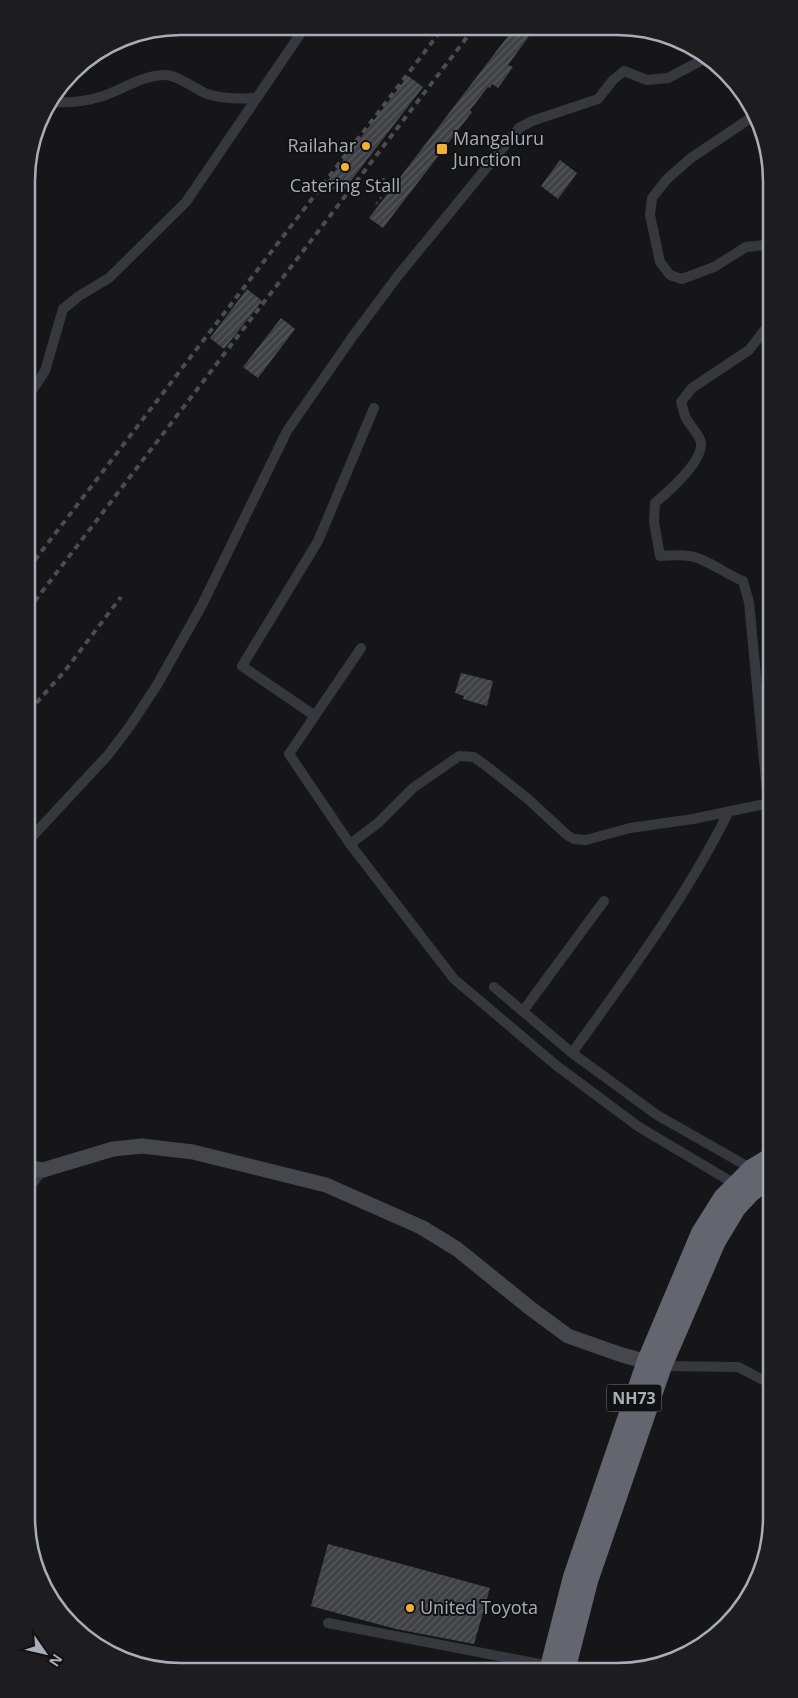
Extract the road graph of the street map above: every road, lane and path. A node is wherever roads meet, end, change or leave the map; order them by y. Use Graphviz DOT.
graph roads {
  1 [pos="300,35"];
  2 [pos="700,61"];
  3 [pos="257,98"];
  4 [pos="59,102"];
  5 [pos="749,119"];
  6 [pos="331,178"];
  7 [pos="382,178"];
  8 [pos="338,183"];
  9 [pos="344,188"];
  10 [pos="333,189"];
  11 [pos="376,204"];
  12 [pos="763,245"];
  13 [pos="763,332"];
  14 [pos="35,387"];
  15 [pos="374,408"];
  16 [pos="361,648"];
  17 [pos="315,716"];
  18 [pos="763,750"];
  19 [pos="763,804"];
  20 [pos="728,811"];
  21 [pos="35,834"];
  22 [pos="350,844"];
  23 [pos="604,901"];
  24 [pos="494,987"];
  25 [pos="523,1011"];
  26 [pos="572,1054"];
  27 [pos="37,1169"];
  28 [pos="761,1173"];
  29 [pos="735,1184"];
  30 [pos="655,1364"];
  31 [pos="763,1380"];
  32 [pos="328,1623"];
  33 [pos="539,1663"];
  34 [pos="556,1663"];
  1 -- 3 [label="street"];
  2 -- 21 [label="street"];
  3 -- 4 [label="street"];
  3 -- 14 [label="street"];
  5 -- 12 [label="street"];
  6 -- 8 [label="path"];
  7 -- 11 [label="path"];
  8 -- 9 [label="path"];
  8 -- 10 [label="path"];
  13 -- 18 [label="street"];
  15 -- 17 [label="street"];
  16 -- 17 [label="street"];
  17 -- 22 [label="street"];
  19 -- 20 [label="street"];
  20 -- 22 [label="street"];
  20 -- 26 [label="street"];
  22 -- 29 [label="street"];
  23 -- 25 [label="street"];
  24 -- 25 [label="street"];
  25 -- 26 [label="street"];
  26 -- 28 [label="street"];
  27 -- 30 [label="street"];
  28 -- 29 [label="highway, NH73"];
  28 -- 30 [label="highway, NH73"];
  29 -- 30 [label="highway, NH73"];
  30 -- 31 [label="street"];
  30 -- 34 [label="highway, NH73"];
  32 -- 33 [label="street"];
}
